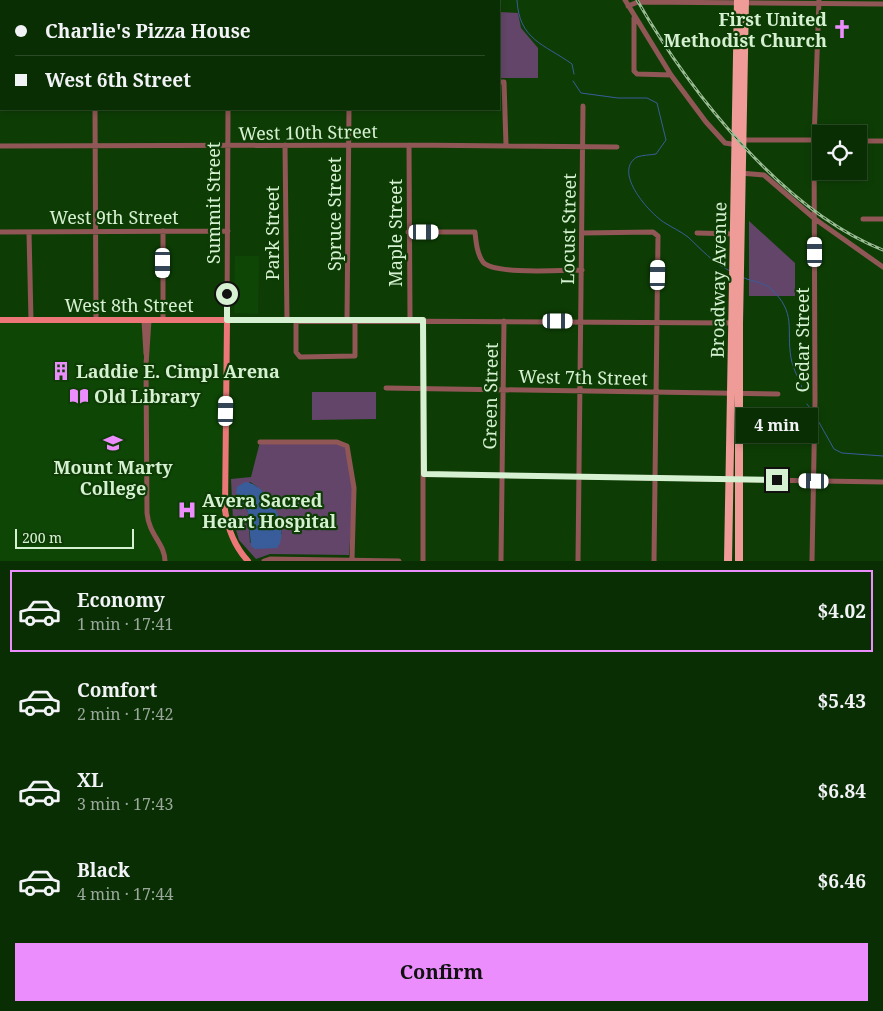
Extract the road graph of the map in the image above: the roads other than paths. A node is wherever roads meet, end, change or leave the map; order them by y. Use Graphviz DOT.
graph roads {
  1 [pos="625,0"];
  2 [pos="742,2"];
  3 [pos="819,2"];
  4 [pos="883,4"];
  5 [pos="628,6"];
  6 [pos="634,17"];
  7 [pos="671,75"];
  8 [pos="501,82"];
  9 [pos="583,106"];
  10 [pos="95,110"];
  11 [pos="228,110"];
  12 [pos="349,110"];
  13 [pos="815,125"];
  14 [pos="812,140"];
  15 [pos="867,140"];
  16 [pos="883,140"];
  17 [pos="741,144"];
  18 [pos="285,145"];
  19 [pos="348,145"];
  20 [pos="409,145"];
  21 [pos="506,145"];
  22 [pos="0,146"];
  23 [pos="95,146"];
  24 [pos="583,146"];
  25 [pos="228,147"];
  26 [pos="617,147"];
  27 [pos="739,173"];
  28 [pos="815,180"];
  29 [pos="815,219"];
  30 [pos="863,219"];
  31 [pos="883,219"];
  32 [pos="96,231"];
  33 [pos="163,231"];
  34 [pos="228,231"];
  35 [pos="0,232"];
  36 [pos="29,232"];
  37 [pos="408,232"];
  38 [pos="582,233"];
  39 [pos="698,233"];
  40 [pos="737,234"];
  41 [pos="883,267"];
  42 [pos="582,270"];
  43 [pos="0,320"];
  44 [pos="31,320"];
  45 [pos="96,320"];
  46 [pos="146,320"];
  47 [pos="163,320"];
  48 [pos="227,320"];
  49 [pos="287,320"];
  50 [pos="296,320"];
  51 [pos="347,320"];
  52 [pos="355,320"];
  53 [pos="410,320"];
  54 [pos="423,320"];
  55 [pos="504,321"];
  56 [pos="581,322"];
  57 [pos="657,322"];
  58 [pos="735,323"];
  59 [pos="386,388"];
  60 [pos="423,388"];
  61 [pos="504,390"];
  62 [pos="581,391"];
  63 [pos="656,392"];
  64 [pos="735,393"];
  65 [pos="778,394"];
  66 [pos="260,442"];
  67 [pos="424,474"];
  68 [pos="502,475"];
  69 [pos="579,477"];
  70 [pos="655,478"];
  71 [pos="733,479"];
  72 [pos="814,481"];
  73 [pos="883,482"];
  74 [pos="350,560"];
  75 [pos="165,561"];
  76 [pos="248,561"];
  77 [pos="264,561"];
  78 [pos="398,561"];
  79 [pos="424,561"];
  80 [pos="501,561"];
  81 [pos="578,561"];
  82 [pos="654,561"];
  83 [pos="728,561"];
  84 [pos="739,561"];
  85 [pos="812,561"];
  1 -- 5 [label="street"];
  2 -- 3 [label="street"];
  2 -- 5 [label="street"];
  2 -- 17 [label="highway, Broadway Avenue"];
  3 -- 4 [label="street"];
  3 -- 13 [label="street, Cedar Street"];
  5 -- 6 [label="street"];
  6 -- 7 [label="street"];
  6 -- 7 [label="street"];
  7 -- 17 [label="street"];
  8 -- 21 [label="street"];
  9 -- 24 [label="street, Locust Street"];
  10 -- 23 [label="street"];
  11 -- 25 [label="street, Summit Street"];
  12 -- 19 [label="street, Spruce Street"];
  14 -- 17 [label="street"];
  15 -- 16 [label="street"];
  17 -- 27 [label="highway, Broadway Avenue"];
  18 -- 19 [label="street, West 10th Street"];
  18 -- 25 [label="street, West 10th Street"];
  18 -- 49 [label="street, Park Street"];
  19 -- 20 [label="street, West 10th Street"];
  19 -- 51 [label="street, Spruce Street"];
  20 -- 21 [label="street, West 10th Street"];
  20 -- 37 [label="street, Maple Street"];
  21 -- 24 [label="street, West 10th Street"];
  22 -- 23 [label="street, West 10th Street"];
  23 -- 25 [label="street, West 10th Street"];
  23 -- 32 [label="street"];
  24 -- 26 [label="street, West 10th Street"];
  24 -- 38 [label="street, Locust Street"];
  25 -- 34 [label="street, Summit Street"];
  27 -- 29 [label="street"];
  27 -- 40 [label="highway, Broadway Avenue"];
  28 -- 29 [label="street, Cedar Street"];
  29 -- 41 [label="street"];
  29 -- 72 [label="street, Cedar Street"];
  30 -- 31 [label="street"];
  32 -- 33 [label="street, West 9th Street"];
  32 -- 36 [label="street, West 9th Street"];
  32 -- 45 [label="street"];
  33 -- 34 [label="street, West 9th Street"];
  33 -- 47 [label="street"];
  34 -- 48 [label="street, Summit Street"];
  35 -- 36 [label="street, West 9th Street"];
  36 -- 44 [label="street"];
  37 -- 42 [label="street"];
  37 -- 53 [label="street, Maple Street"];
  38 -- 42 [label="street, Locust Street"];
  38 -- 57 [label="street"];
  39 -- 40 [label="street"];
  40 -- 58 [label="highway, Broadway Avenue"];
  42 -- 56 [label="street, Locust Street"];
  43 -- 44 [label="main road, West 8th Street"];
  44 -- 45 [label="main road, West 8th Street"];
  45 -- 46 [label="main road, West 8th Street"];
  46 -- 47 [label="main road, West 8th Street"];
  46 -- 75 [label="street"];
  47 -- 48 [label="main road, West 8th Street"];
  48 -- 49 [label="street, West 8th Street"];
  48 -- 76 [label="main road, Summit Street"];
  49 -- 50 [label="street, West 8th Street"];
  50 -- 51 [label="street, West 8th Street"];
  50 -- 52 [label="street"];
  51 -- 52 [label="street, West 8th Street"];
  52 -- 53 [label="street, West 8th Street"];
  53 -- 54 [label="street, West 8th Street"];
  54 -- 55 [label="street, West 8th Street"];
  54 -- 60 [label="street"];
  55 -- 56 [label="street, West 8th Street"];
  55 -- 61 [label="street, Green Street"];
  56 -- 57 [label="street, West 8th Street"];
  56 -- 62 [label="street, Locust Street"];
  57 -- 58 [label="street, West 8th Street"];
  57 -- 63 [label="street"];
  58 -- 64 [label="highway, Broadway Avenue"];
  59 -- 60 [label="street, West 7th Street"];
  60 -- 61 [label="street, West 7th Street"];
  60 -- 67 [label="street"];
  61 -- 62 [label="street, West 7th Street"];
  61 -- 68 [label="street, Green Street"];
  62 -- 63 [label="street, West 7th Street"];
  62 -- 69 [label="street, Locust Street"];
  63 -- 64 [label="street, West 7th Street"];
  63 -- 70 [label="street"];
  64 -- 65 [label="street, West 7th Street"];
  64 -- 71 [label="highway, Broadway Avenue"];
  66 -- 74 [label="street"];
  67 -- 68 [label="street"];
  67 -- 79 [label="street"];
  68 -- 69 [label="street"];
  68 -- 80 [label="street, Green Street"];
  69 -- 70 [label="street"];
  69 -- 81 [label="street, Locust Street"];
  70 -- 71 [label="street"];
  70 -- 82 [label="street"];
  71 -- 72 [label="street"];
  71 -- 83 [label="highway, Broadway Avenue"];
  71 -- 84 [label="highway, Broadway Avenue"];
  72 -- 73 [label="street"];
  72 -- 85 [label="street, Cedar Street"];
  74 -- 77 [label="street"];
  74 -- 78 [label="street"];
}
